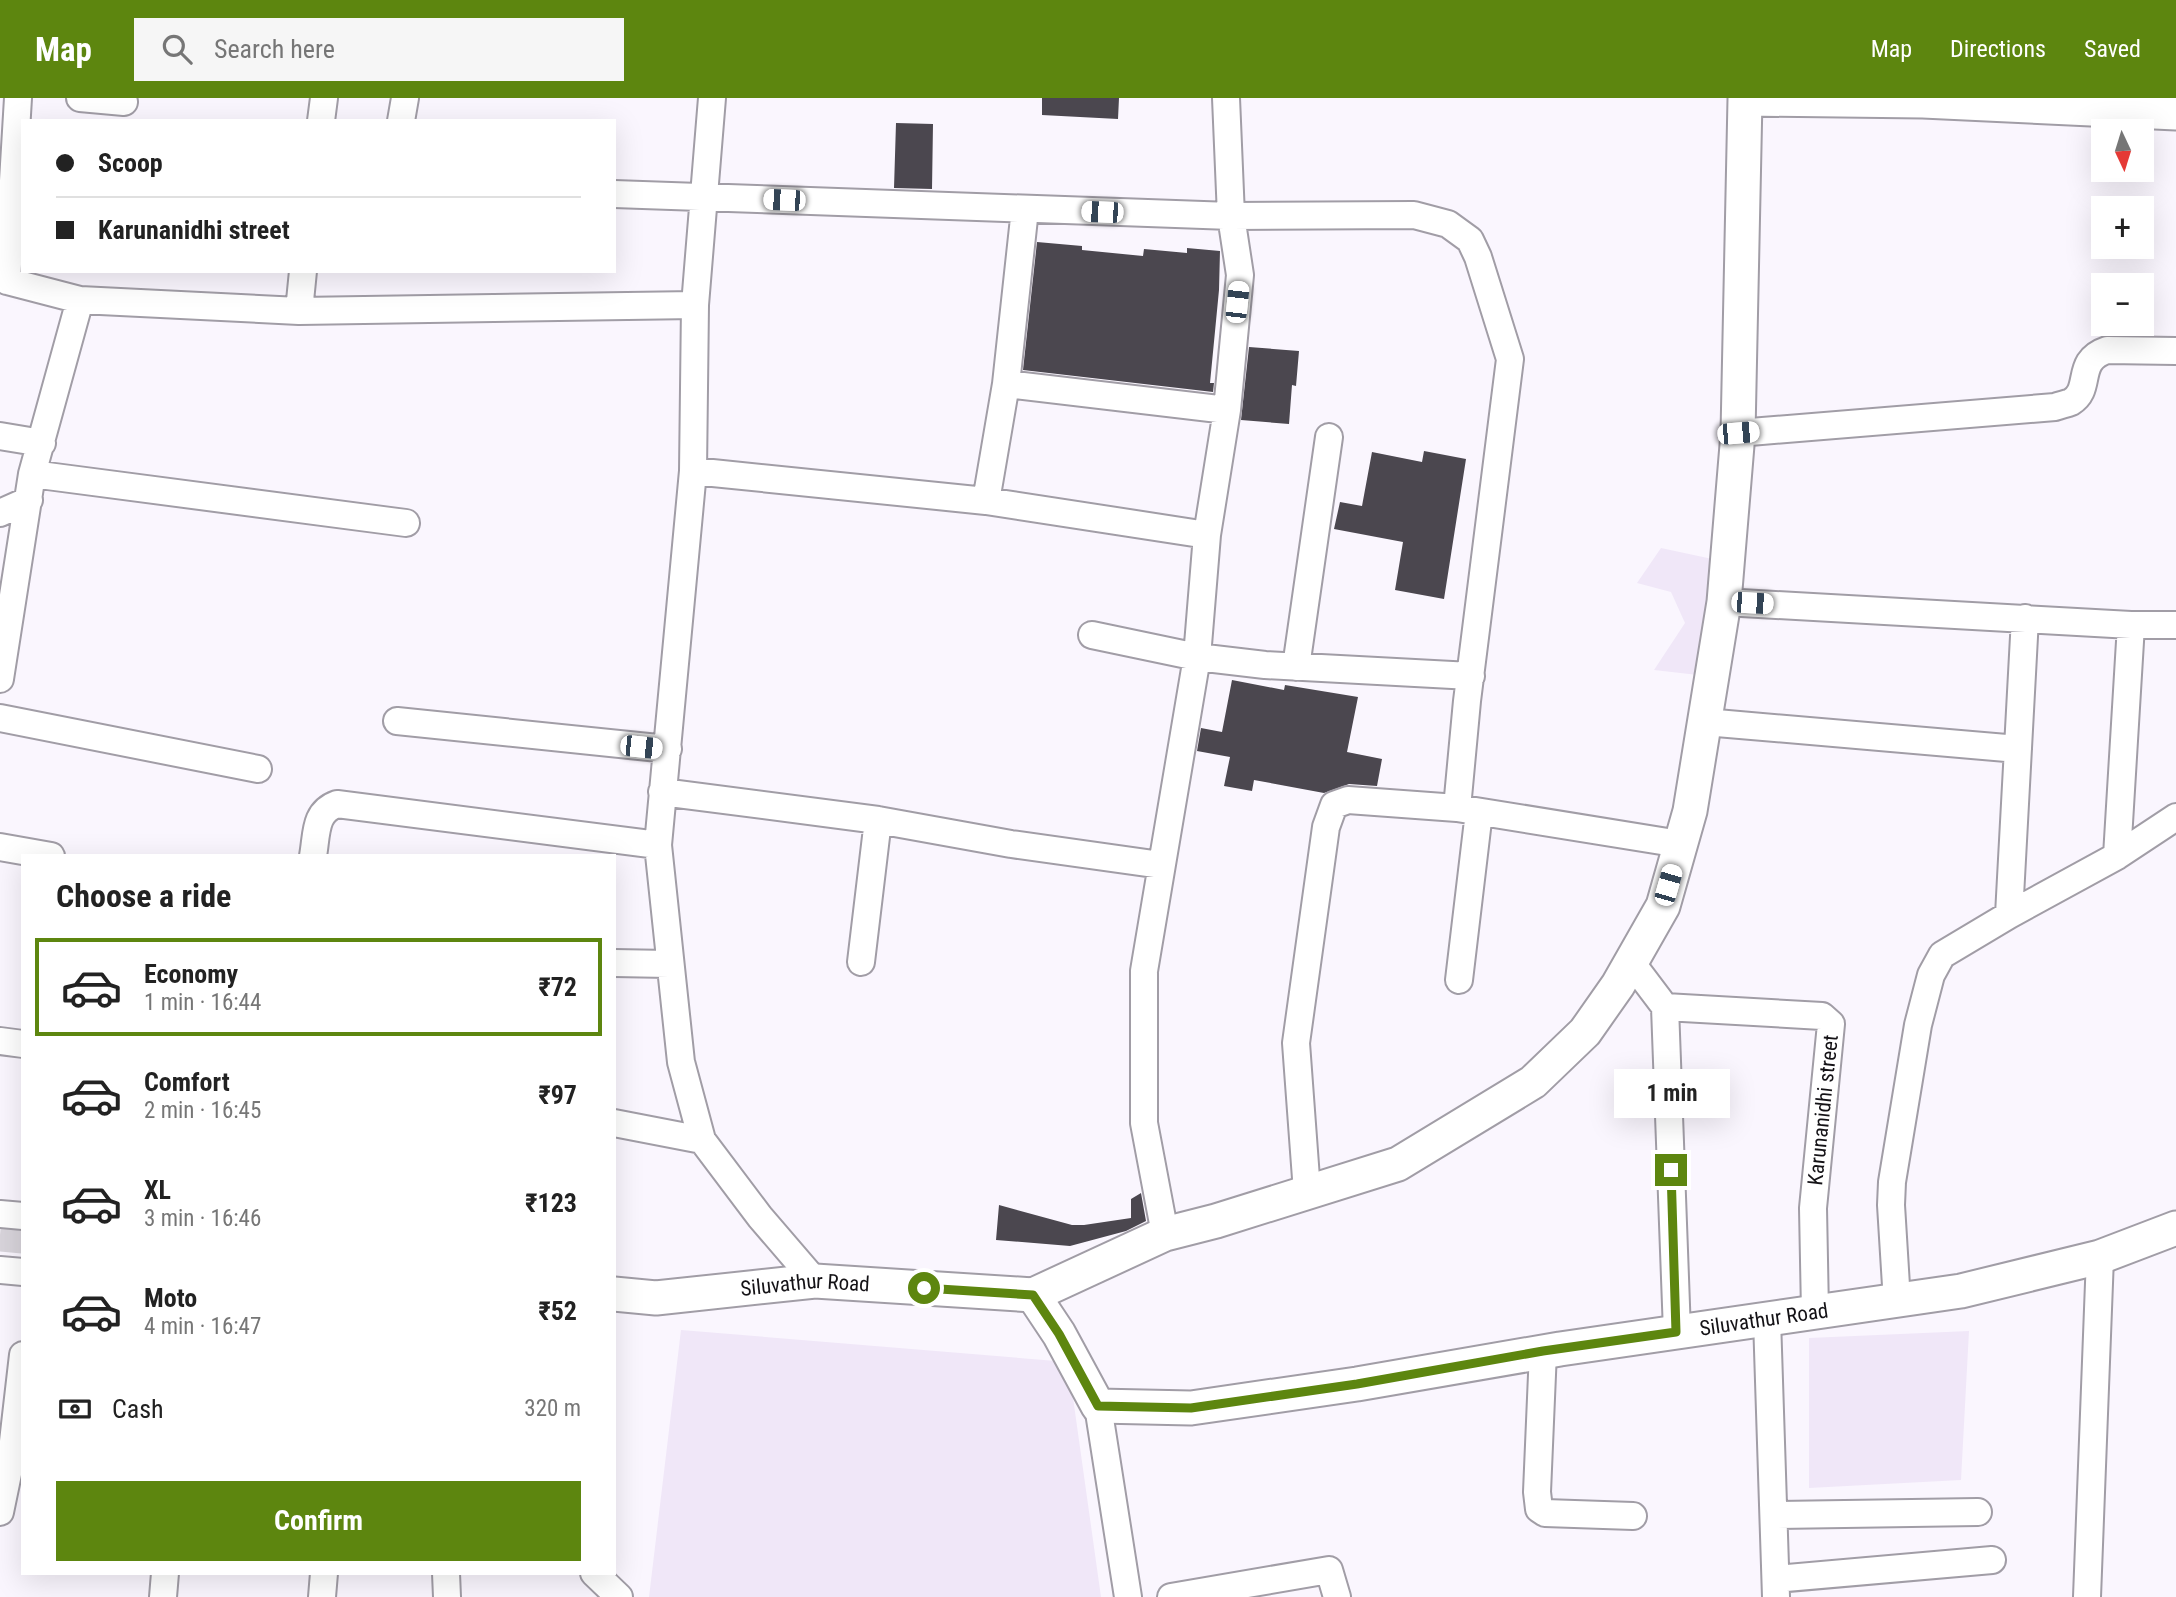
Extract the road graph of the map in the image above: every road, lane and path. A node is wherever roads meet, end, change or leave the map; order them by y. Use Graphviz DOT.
graph roads {
  1 [pos="18,98"];
  2 [pos="80,98"];
  3 [pos="324,98"];
  4 [pos="405,98"];
  5 [pos="712,98"];
  6 [pos="1226,98"];
  7 [pos="1745,98"];
  8 [pos="1923,100"];
  9 [pos="124,102"];
  10 [pos="2176,113"];
  11 [pos="321,119"];
  12 [pos="401,119"];
  13 [pos="616,194"];
  14 [pos="704,197"];
  15 [pos="1025,209"];
  16 [pos="1231,216"];
  17 [pos="303,273"];
  18 [pos="4,279"];
  19 [pos="80,300"];
  20 [pos="695,305"];
  21 [pos="299,312"];
  22 [pos="2176,351"];
  23 [pos="1006,384"];
  24 [pos="1227,410"];
  25 [pos="1738,433"];
  26 [pos="0,436"];
  27 [pos="1329,437"];
  28 [pos="42,443"];
  29 [pos="693,471"];
  30 [pos="30,487"];
  31 [pos="986,501"];
  32 [pos="0,513"];
  33 [pos="405,523"];
  34 [pos="1208,535"];
  35 [pos="1724,602"];
  36 [pos="2025,618"];
  37 [pos="2131,625"];
  38 [pos="2176,625"];
  39 [pos="1091,635"];
  40 [pos="1197,657"];
  41 [pos="1296,667"];
  42 [pos="1471,676"];
  43 [pos="0,679"];
  44 [pos="0,718"];
  45 [pos="397,721"];
  46 [pos="1705,722"];
  47 [pos="668,750"];
  48 [pos="2018,750"];
  49 [pos="258,769"];
  50 [pos="662,792"];
  51 [pos="1468,810"];
  52 [pos="2176,817"];
  53 [pos="878,820"];
  54 [pos="1681,844"];
  55 [pos="658,845"];
  56 [pos="0,847"];
  57 [pos="40,854"];
  58 [pos="313,854"];
  59 [pos="2117,856"];
  60 [pos="1161,865"];
  61 [pos="2009,915"];
  62 [pos="861,962"];
  63 [pos="1631,962"];
  64 [pos="616,963"];
  65 [pos="669,964"];
  66 [pos="1459,980"];
  67 [pos="1665,1007"];
  68 [pos="0,1041"];
  69 [pos="21,1044"];
  70 [pos="616,1123"];
  71 [pos="702,1140"];
  72 [pos="1307,1192"];
  73 [pos="0,1214"];
  74 [pos="21,1216"];
  75 [pos="2176,1228"];
  76 [pos="1165,1234"];
  77 [pos="2101,1257"];
  78 [pos="0,1270"];
  79 [pos="21,1272"];
  80 [pos="815,1280"];
  81 [pos="616,1294"];
  82 [pos="1033,1295"];
  83 [pos="1897,1302"];
  84 [pos="1815,1312"];
  85 [pos="1767,1319"];
  86 [pos="1676,1332"];
  87 [pos="1543,1351"];
  88 [pos="21,1372"];
  89 [pos="1098,1406"];
  90 [pos="11,1459"];
  91 [pos="0,1512"];
  92 [pos="1978,1512"];
  93 [pos="1775,1515"];
  94 [pos="1633,1516"];
  95 [pos="1992,1560"];
  96 [pos="165,1575"];
  97 [pos="324,1575"];
  98 [pos="446,1575"];
  99 [pos="596,1575"];
  100 [pos="1776,1588"];
  101 [pos="163,1597"];
  102 [pos="322,1597"];
  103 [pos="447,1597"];
  104 [pos="619,1597"];
  105 [pos="1128,1597"];
  106 [pos="1171,1597"];
  107 [pos="1337,1597"];
  108 [pos="2087,1597"];
  1 -- 18 [label="street"];
  2 -- 9 [label="street"];
  3 -- 11 [label="street"];
  4 -- 12 [label="street"];
  5 -- 14 [label="street"];
  6 -- 16 [label="street"];
  7 -- 8 [label="main road"];
  7 -- 25 [label="main road"];
  8 -- 10 [label="main road"];
  13 -- 14 [label="street"];
  14 -- 15 [label="street"];
  14 -- 20 [label="street"];
  15 -- 16 [label="street"];
  15 -- 23 [label="street"];
  16 -- 24 [label="street"];
  16 -- 42 [label="street"];
  17 -- 21 [label="street"];
  18 -- 19 [label="street"];
  19 -- 21 [label="street"];
  19 -- 28 [label="street"];
  20 -- 21 [label="street"];
  20 -- 29 [label="street"];
  22 -- 25 [label="street"];
  23 -- 24 [label="street"];
  23 -- 31 [label="street"];
  24 -- 34 [label="street"];
  25 -- 35 [label="main road"];
  26 -- 28 [label="street"];
  27 -- 41 [label="street"];
  28 -- 30 [label="street"];
  29 -- 31 [label="street"];
  29 -- 47 [label="street"];
  30 -- 32 [label="street"];
  30 -- 33 [label="street"];
  30 -- 43 [label="street"];
  31 -- 34 [label="street"];
  34 -- 40 [label="street"];
  35 -- 36 [label="street"];
  35 -- 46 [label="main road"];
  36 -- 37 [label="street"];
  36 -- 48 [label="street"];
  37 -- 38 [label="street"];
  37 -- 59 [label="street"];
  39 -- 40 [label="street"];
  40 -- 41 [label="street"];
  40 -- 60 [label="street"];
  41 -- 42 [label="street"];
  42 -- 51 [label="street"];
  44 -- 49 [label="street"];
  45 -- 47 [label="street"];
  46 -- 48 [label="street"];
  46 -- 54 [label="main road"];
  47 -- 50 [label="street"];
  48 -- 61 [label="street"];
  50 -- 53 [label="street"];
  50 -- 55 [label="street"];
  51 -- 54 [label="street"];
  51 -- 66 [label="street"];
  51 -- 72 [label="street"];
  52 -- 59 [label="street"];
  53 -- 60 [label="street"];
  53 -- 62 [label="street"];
  54 -- 63 [label="main road"];
  55 -- 58 [label="street"];
  55 -- 65 [label="street"];
  56 -- 57 [label="street"];
  59 -- 61 [label="street"];
  60 -- 76 [label="street"];
  61 -- 83 [label="street"];
  63 -- 67 [label="street"];
  63 -- 72 [label="main road"];
  64 -- 65 [label="street"];
  65 -- 71 [label="street"];
  67 -- 84 [label="street, Karunanidhi street"];
  67 -- 86 [label="street"];
  68 -- 69 [label="street"];
  70 -- 71 [label="street"];
  71 -- 80 [label="street"];
  72 -- 76 [label="main road"];
  73 -- 74 [label="street"];
  75 -- 77 [label="main road, Siluvathur Road"];
  76 -- 82 [label="main road"];
  77 -- 83 [label="main road, Siluvathur Road"];
  77 -- 108 [label="street"];
  78 -- 79 [label="street"];
  80 -- 81 [label="main road, Siluvathur Road"];
  80 -- 82 [label="main road, Siluvathur Road"];
  82 -- 89 [label="main road"];
  83 -- 84 [label="main road, Siluvathur Road"];
  84 -- 85 [label="main road, Siluvathur Road"];
  85 -- 86 [label="main road, Siluvathur Road"];
  85 -- 93 [label="street"];
  86 -- 87 [label="main road, Siluvathur Road"];
  87 -- 89 [label="main road, Siluvathur Road"];
  87 -- 94 [label="street"];
  88 -- 90 [label="street"];
  89 -- 105 [label="street"];
  90 -- 91 [label="street"];
  92 -- 93 [label="street"];
  93 -- 100 [label="street"];
  95 -- 100 [label="street"];
  96 -- 101 [label="street"];
  97 -- 102 [label="street"];
  98 -- 103 [label="street"];
  99 -- 104 [label="street"];
  106 -- 107 [label="street"];
}
